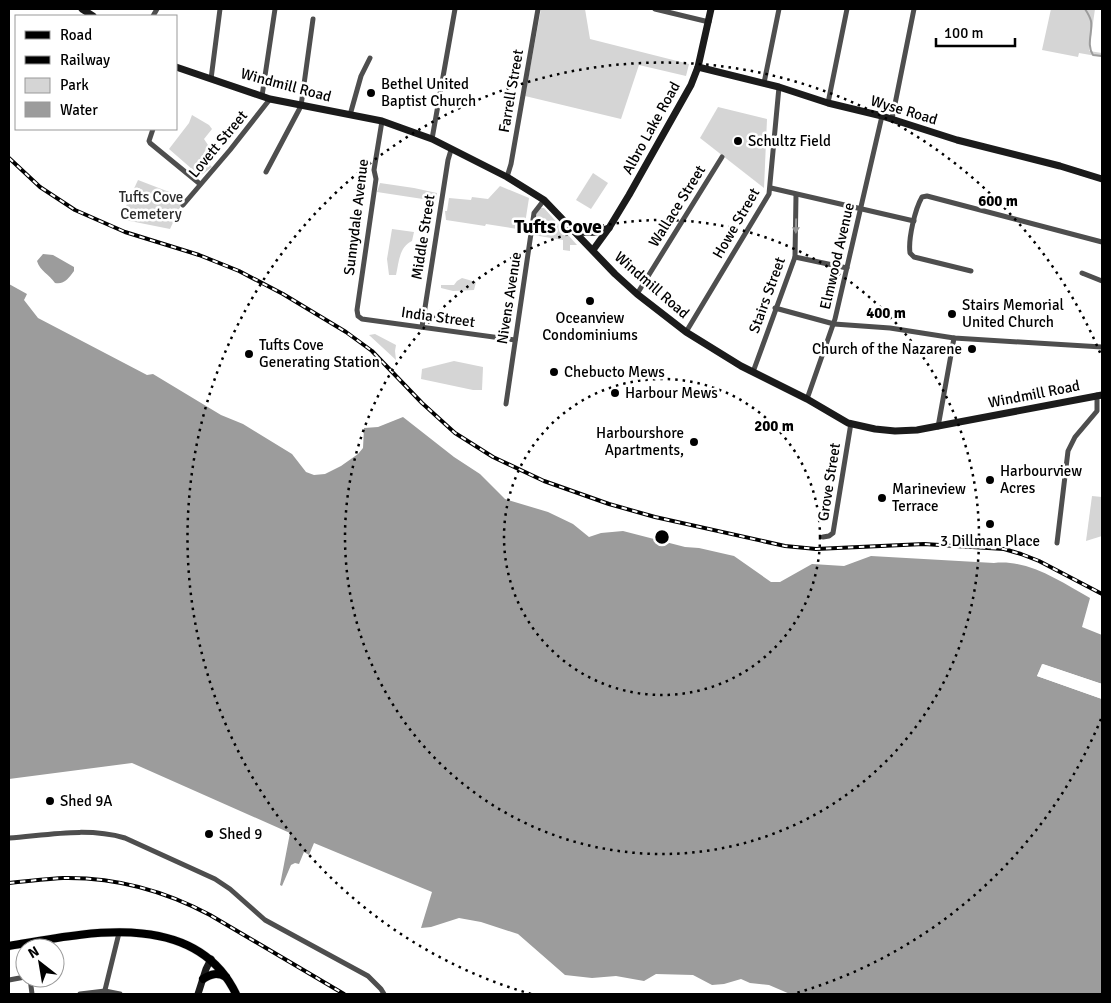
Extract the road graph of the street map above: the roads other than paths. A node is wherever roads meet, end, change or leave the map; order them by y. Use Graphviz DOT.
graph roads {
  1 [pos="220,9"];
  2 [pos="275,9"];
  3 [pos="455,9"];
  4 [pos="538,9"];
  5 [pos="655,9"];
  6 [pos="711,9"];
  7 [pos="779,9"];
  8 [pos="847,9"];
  9 [pos="914,9"];
  10 [pos="313,18"];
  11 [pos="709,22"];
  12 [pos="370,58"];
  13 [pos="698,67"];
  14 [pos="178,68"];
  15 [pos="211,79"];
  16 [pos="764,83"];
  17 [pos="779,87"];
  18 [pos="266,97"];
  19 [pos="828,102"];
  20 [pos="301,106"];
  21 [pos="350,115"];
  22 [pos="882,116"];
  23 [pos="892,119"];
  24 [pos="382,121"];
  25 [pos="153,130"];
  26 [pos="432,140"];
  27 [pos="451,150"];
  28 [pos="722,157"];
  29 [pos="266,172"];
  30 [pos="507,177"];
  31 [pos="1102,178"];
  32 [pos="200,184"];
  33 [pos="771,188"];
  34 [pos="796,194"];
  35 [pos="544,200"];
  36 [pos="183,205"];
  37 [pos="860,208"];
  38 [pos="914,221"];
  39 [pos="610,228"];
  40 [pos="575,231"];
  41 [pos="1102,242"];
  42 [pos="593,250"];
  43 [pos="795,256"];
  44 [pos="847,268"];
  45 [pos="971,271"];
  46 [pos="1082,274"];
  47 [pos="1102,281"];
  48 [pos="637,294"];
  49 [pos="775,308"];
  50 [pos="358,316"];
  51 [pos="834,324"];
  52 [pos="422,327"];
  53 [pos="686,332"];
  54 [pos="954,338"];
  55 [pos="515,340"];
  56 [pos="1102,347"];
  57 [pos="753,372"];
  58 [pos="1100,395"];
  59 [pos="807,399"];
  60 [pos="506,404"];
  61 [pos="851,423"];
  62 [pos="938,427"];
  63 [pos="823,537"];
  64 [pos="1057,543"];
  65 [pos="9,838"];
  66 [pos="119,933"];
  67 [pos="62,938"];
  68 [pos="211,959"];
  69 [pos="227,978"];
  70 [pos="203,979"];
  71 [pos="105,993"];
  72 [pos="80,994"];
  73 [pos="120,994"];
  74 [pos="198,994"];
  75 [pos="236,994"];
  76 [pos="384,994"];
  1 -- 15 [label="street"];
  2 -- 18 [label="street"];
  3 -- 26 [label="street"];
  4 -- 30 [label="street, Farrell Street"];
  5 -- 11 [label="street"];
  6 -- 11 [label="main road, Albro Lake Road"];
  7 -- 16 [label="street"];
  8 -- 19 [label="street"];
  9 -- 23 [label="street"];
  10 -- 20 [label="street"];
  11 -- 13 [label="main road, Albro Lake Road"];
  12 -- 21 [label="street"];
  13 -- 16 [label="main road, Wyse Road"];
  13 -- 39 [label="main road, Albro Lake Road"];
  14 -- 15 [label="main road, Windmill Road"];
  15 -- 18 [label="main road, Windmill Road"];
  16 -- 17 [label="main road, Wyse Road"];
  17 -- 19 [label="main road, Wyse Road"];
  17 -- 33 [label="street, Howe Street"];
  18 -- 20 [label="main road, Windmill Road"];
  18 -- 32 [label="street, Lovett Street"];
  19 -- 22 [label="main road, Wyse Road"];
  20 -- 21 [label="main road, Windmill Road"];
  20 -- 29 [label="street"];
  21 -- 24 [label="main road, Windmill Road"];
  22 -- 23 [label="main road, Wyse Road"];
  22 -- 37 [label="street, Elmwood Avenue"];
  23 -- 31 [label="main road, Wyse Road"];
  24 -- 26 [label="main road, Windmill Road"];
  24 -- 50 [label="street, Sunnydale Avenue"];
  25 -- 32 [label="street"];
  26 -- 27 [label="main road, Windmill Road"];
  27 -- 30 [label="main road, Windmill Road"];
  27 -- 52 [label="street, Middle Street"];
  28 -- 48 [label="street, Wallace Street"];
  30 -- 35 [label="main road, Windmill Road"];
  32 -- 36 [label="street, Lovett Street"];
  33 -- 34 [label="street"];
  33 -- 53 [label="street, Howe Street"];
  34 -- 37 [label="street"];
  34 -- 43 [label="street, Stairs Street, one-way"];
  35 -- 40 [label="main road, Windmill Road"];
  35 -- 55 [label="street, Nivens Avenue"];
  37 -- 38 [label="street"];
  37 -- 44 [label="street, Elmwood Avenue"];
  38 -- 41 [label="street"];
  38 -- 45 [label="street"];
  39 -- 40 [label="main road"];
  39 -- 42 [label="main road, Albro Lake Road"];
  40 -- 42 [label="main road, Windmill Road"];
  42 -- 48 [label="main road, Windmill Road"];
  43 -- 44 [label="street"];
  43 -- 49 [label="street, Stairs Street"];
  44 -- 51 [label="street, Elmwood Avenue"];
  46 -- 47 [label="street"];
  48 -- 53 [label="main road, Windmill Road"];
  49 -- 51 [label="street"];
  49 -- 57 [label="street, Stairs Street"];
  50 -- 52 [label="street, India Street"];
  51 -- 54 [label="street"];
  51 -- 59 [label="street, Elmwood Avenue"];
  52 -- 55 [label="street, India Street"];
  53 -- 57 [label="main road, Windmill Road"];
  54 -- 56 [label="street"];
  54 -- 62 [label="street"];
  55 -- 60 [label="street, Nivens Avenue"];
  57 -- 59 [label="main road, Windmill Road"];
  58 -- 62 [label="main road, Windmill Road"];
  58 -- 64 [label="street"];
  59 -- 61 [label="main road, Windmill Road"];
  61 -- 62 [label="main road, Windmill Road"];
  61 -- 63 [label="street, Grove Street"];
  65 -- 76 [label="street"];
  66 -- 67 [label="main road"];
  66 -- 68 [label="main road"];
  66 -- 71 [label="street"];
  68 -- 69 [label="main road"];
  68 -- 70 [label="main road"];
  69 -- 70 [label="main road"];
  69 -- 75 [label="main road"];
  70 -- 74 [label="main road"];
  71 -- 72 [label="street"];
  71 -- 73 [label="street"];
}
